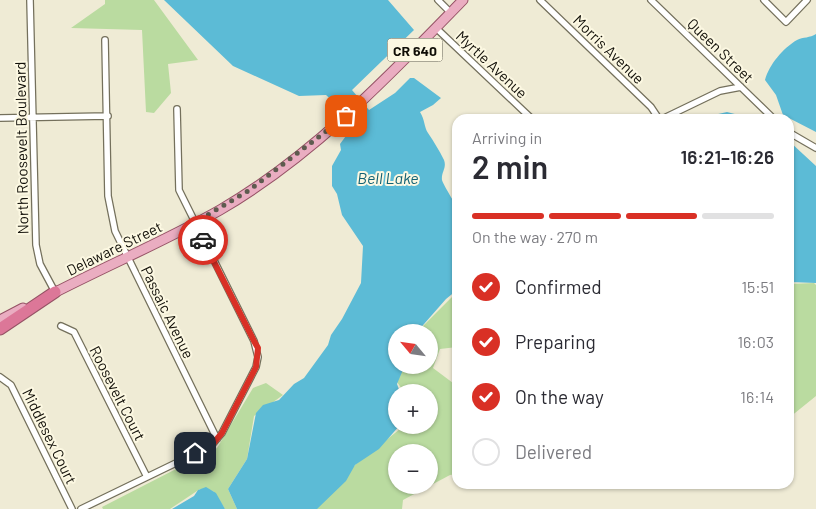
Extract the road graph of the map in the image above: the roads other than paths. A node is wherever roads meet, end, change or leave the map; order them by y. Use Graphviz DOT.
graph roads {
  1 [pos="30,0"];
  2 [pos="438,0"];
  3 [pos="464,0"];
  4 [pos="540,0"];
  5 [pos="651,0"];
  6 [pos="764,0"];
  7 [pos="807,0"];
  8 [pos="451,13"];
  9 [pos="436,28"];
  10 [pos="105,40"];
  11 [pos="741,87"];
  12 [pos="177,109"];
  13 [pos="527,114"];
  14 [pos="656,114"];
  15 [pos="671,114"];
  16 [pos="769,114"];
  17 [pos="108,116"];
  18 [pos="33,117"];
  19 [pos="0,118"];
  20 [pos="794,136"];
  21 [pos="816,148"];
  22 [pos="194,223"];
  23 [pos="127,257"];
  24 [pos="55,292"];
  25 [pos="0,320"];
  26 [pos="61,326"];
  27 [pos="0,329"];
  28 [pos="0,377"];
  29 [pos="217,439"];
  30 [pos="147,477"];
  31 [pos="72,509"];
  32 [pos="81,509"];
  1 -- 18 [label="street, North Roosevelt Boulevard"];
  2 -- 8 [label="street"];
  3 -- 8 [label="main road, Delaware Street / CR 640"];
  4 -- 14 [label="street, Morris Avenue"];
  5 -- 11 [label="street, Queen Street"];
  6 -- 7 [label="street"];
  8 -- 9 [label="main road, Delaware Street / CR 640"];
  9 -- 13 [label="street, Myrtle Avenue"];
  9 -- 22 [label="main road, Delaware Street / CR 640"];
  10 -- 17 [label="street, Passaic Avenue"];
  11 -- 15 [label="street"];
  11 -- 16 [label="street, Queen Street"];
  12 -- 22 [label="street"];
  17 -- 18 [label="street"];
  17 -- 23 [label="street, Passaic Avenue"];
  18 -- 19 [label="street"];
  18 -- 24 [label="street, North Roosevelt Boulevard"];
  20 -- 21 [label="street"];
  22 -- 23 [label="main road, Delaware Street / CR 640"];
  22 -- 29 [label="street"];
  23 -- 24 [label="main road, Delaware Street / CR 640"];
  23 -- 29 [label="street, Passaic Avenue"];
  24 -- 25 [label="main road, Delaware Street / CR 640"];
  24 -- 27 [label="highway"];
  26 -- 30 [label="street, Roosevelt Court"];
  28 -- 31 [label="street, Middlesex Court"];
  29 -- 30 [label="street"];
  30 -- 32 [label="street"];
}
